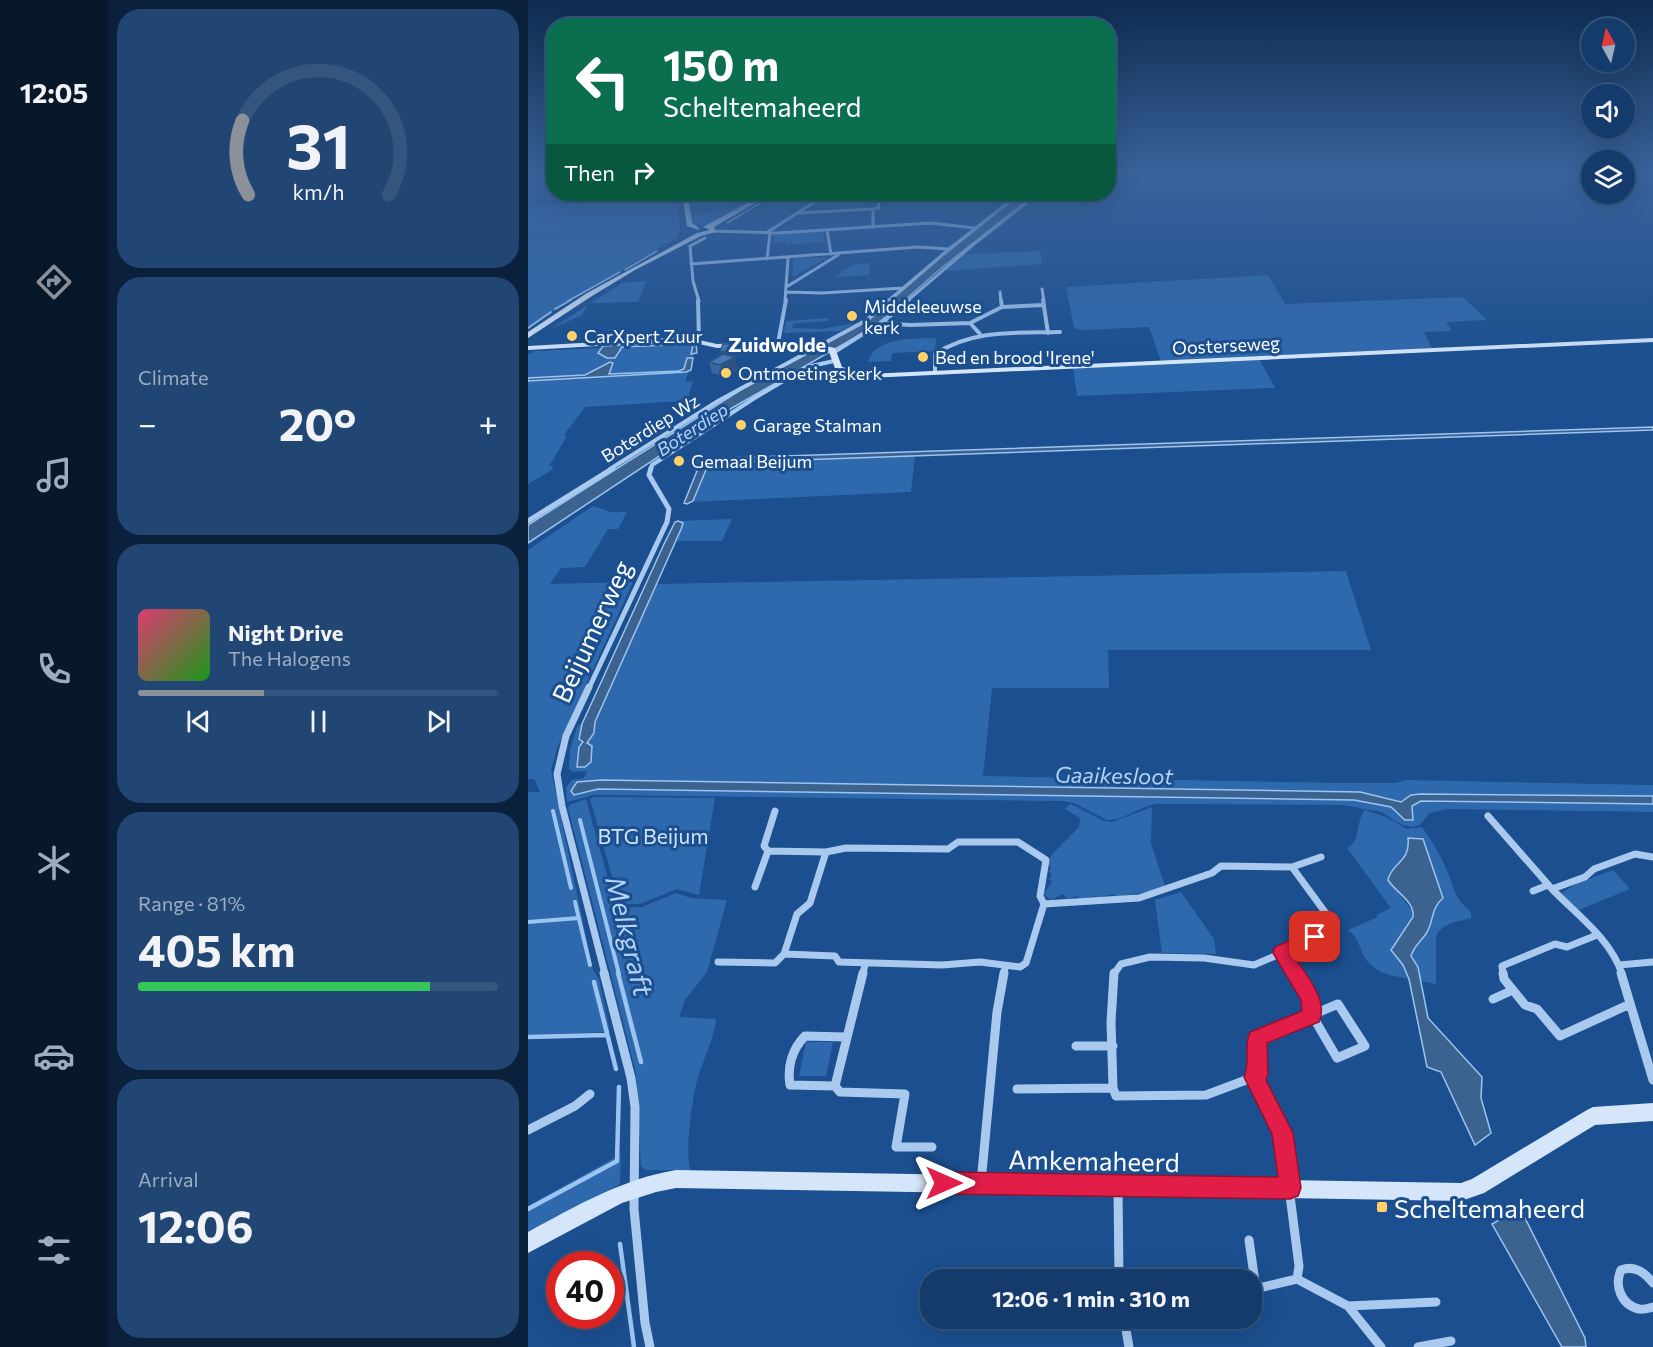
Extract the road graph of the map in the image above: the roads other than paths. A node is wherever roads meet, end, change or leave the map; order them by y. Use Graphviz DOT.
graph roads {
  1 [pos="698,235"];
  2 [pos="699,235"];
  3 [pos="768,235"];
  4 [pos="828,235"];
  5 [pos="967,235"];
  6 [pos="986,235"];
  7 [pos="949,249"];
  8 [pos="841,253"];
  9 [pos="831,254"];
  10 [pos="788,258"];
  11 [pos="767,259"];
  12 [pos="691,264"];
  13 [pos="788,286"];
  14 [pos="903,288"];
  15 [pos="1042,289"];
  16 [pos="787,292"];
  17 [pos="1000,292"];
  18 [pos="1044,305"];
  19 [pos="1002,307"];
  20 [pos="882,323"];
  21 [pos="970,323"];
  22 [pos="1060,332"];
  23 [pos="1048,333"];
  24 [pos="981,334"];
  25 [pos="528,336"];
  26 [pos="699,340"];
  27 [pos="1653,340"];
  28 [pos="778,343"];
  29 [pos="817,346"];
  30 [pos="528,348"];
  31 [pos="833,355"];
  32 [pos="935,373"];
  33 [pos="528,521"];
  34 [pos="776,811"];
  35 [pos="1488,816"];
  36 [pos="768,850"];
  37 [pos="826,852"];
  38 [pos="1653,856"];
  39 [pos="1321,857"];
  40 [pos="1292,867"];
  41 [pos="755,887"];
  42 [pos="1550,887"];
  43 [pos="1533,891"];
  44 [pos="1044,904"];
  45 [pos="1597,935"];
  46 [pos="1282,953"];
  47 [pos="784,954"];
  48 [pos="718,962"];
  49 [pos="1653,962"];
  50 [pos="865,964"];
  51 [pos="1005,966"];
  52 [pos="1619,966"];
  53 [pos="1512,990"];
  54 [pos="1493,999"];
  55 [pos="1630,1004"];
  56 [pos="1312,1016"];
  57 [pos="847,1037"];
  58 [pos="1076,1046"];
  59 [pos="1113,1046"];
  60 [pos="1254,1077"];
  61 [pos="1653,1080"];
  62 [pos="835,1086"];
  63 [pos="1113,1088"];
  64 [pos="1017,1089"];
  65 [pos="590,1094"];
  66 [pos="1653,1112"];
  67 [pos="528,1130"];
  68 [pos="932,1147"];
  69 [pos="981,1183"];
  70 [pos="1118,1186"];
  71 [pos="634,1188"];
  72 [pos="1290,1188"];
  73 [pos="1249,1240"];
  74 [pos="528,1243"];
  75 [pos="1119,1269"];
  76 [pos="1252,1269"];
  77 [pos="1297,1279"];
  78 [pos="1653,1282"];
  79 [pos="1262,1288"];
  80 [pos="1436,1302"];
  81 [pos="1348,1306"];
  82 [pos="1653,1307"];
  83 [pos="1127,1329"];
  84 [pos="1451,1341"];
  85 [pos="650,1347"];
  86 [pos="1129,1347"];
  87 [pos="1382,1347"];
  88 [pos="1418,1347"];
  1 -- 25 [label="street"];
  2 -- 12 [label="street"];
  3 -- 11 [label="street"];
  4 -- 9 [label="street"];
  5 -- 7 [label="street, Boterdiep Wz"];
  6 -- 20 [label="street"];
  7 -- 8 [label="street"];
  7 -- 14 [label="street, Boterdiep Wz"];
  8 -- 9 [label="street"];
  8 -- 13 [label="street"];
  9 -- 10 [label="street"];
  10 -- 11 [label="street"];
  10 -- 13 [label="street"];
  11 -- 12 [label="street"];
  12 -- 26 [label="street"];
  13 -- 16 [label="street"];
  14 -- 16 [label="street"];
  14 -- 29 [label="street, Boterdiep Wz"];
  15 -- 18 [label="street"];
  16 -- 28 [label="street"];
  17 -- 19 [label="street"];
  18 -- 19 [label="street"];
  18 -- 23 [label="street"];
  19 -- 21 [label="street"];
  20 -- 21 [label="street"];
  20 -- 31 [label="street"];
  21 -- 24 [label="street"];
  22 -- 23 [label="street"];
  23 -- 24 [label="street"];
  24 -- 32 [label="street"];
  26 -- 28 [label="street, Oosterseweg"];
  26 -- 30 [label="street, Oosterseweg"];
  27 -- 32 [label="street, Oosterseweg"];
  28 -- 29 [label="street, Oosterseweg"];
  29 -- 31 [label="street, Oosterseweg"];
  29 -- 33 [label="street, Boterdiep Wz"];
  31 -- 32 [label="street, Oosterseweg"];
  31 -- 71 [label="street, Beijumerweg"];
  34 -- 36 [label="street"];
  35 -- 42 [label="street"];
  36 -- 37 [label="street"];
  36 -- 41 [label="street"];
  37 -- 44 [label="street"];
  37 -- 47 [label="street"];
  38 -- 42 [label="street"];
  39 -- 40 [label="street"];
  40 -- 44 [label="street"];
  40 -- 46 [label="street"];
  42 -- 43 [label="street"];
  42 -- 45 [label="street"];
  44 -- 51 [label="street"];
  45 -- 52 [label="street"];
  45 -- 53 [label="street"];
  46 -- 56 [label="street"];
  46 -- 59 [label="street"];
  47 -- 48 [label="street"];
  47 -- 50 [label="street"];
  49 -- 52 [label="street"];
  50 -- 51 [label="street"];
  50 -- 57 [label="street"];
  51 -- 69 [label="street"];
  52 -- 55 [label="street"];
  53 -- 54 [label="street"];
  53 -- 55 [label="street"];
  55 -- 61 [label="street"];
  56 -- 56 [label="street"];
  56 -- 60 [label="street"];
  57 -- 62 [label="street"];
  57 -- 62 [label="street"];
  58 -- 59 [label="street"];
  59 -- 63 [label="street"];
  60 -- 63 [label="street"];
  60 -- 72 [label="street"];
  62 -- 68 [label="street"];
  63 -- 64 [label="street"];
  65 -- 67 [label="street"];
  66 -- 72 [label="street, Amkemaheerd"];
  69 -- 70 [label="street, Amkemaheerd"];
  69 -- 71 [label="street, Amkemaheerd"];
  70 -- 72 [label="street, Amkemaheerd"];
  70 -- 75 [label="street"];
  71 -- 74 [label="street, Amkemaheerd"];
  71 -- 85 [label="street, Beijumerweg"];
  72 -- 77 [label="street"];
  73 -- 76 [label="street"];
  77 -- 79 [label="street"];
  77 -- 81 [label="street"];
  78 -- 82 [label="street"];
  80 -- 81 [label="street"];
  81 -- 87 [label="street"];
  83 -- 86 [label="street"];
  84 -- 88 [label="street"];
}
